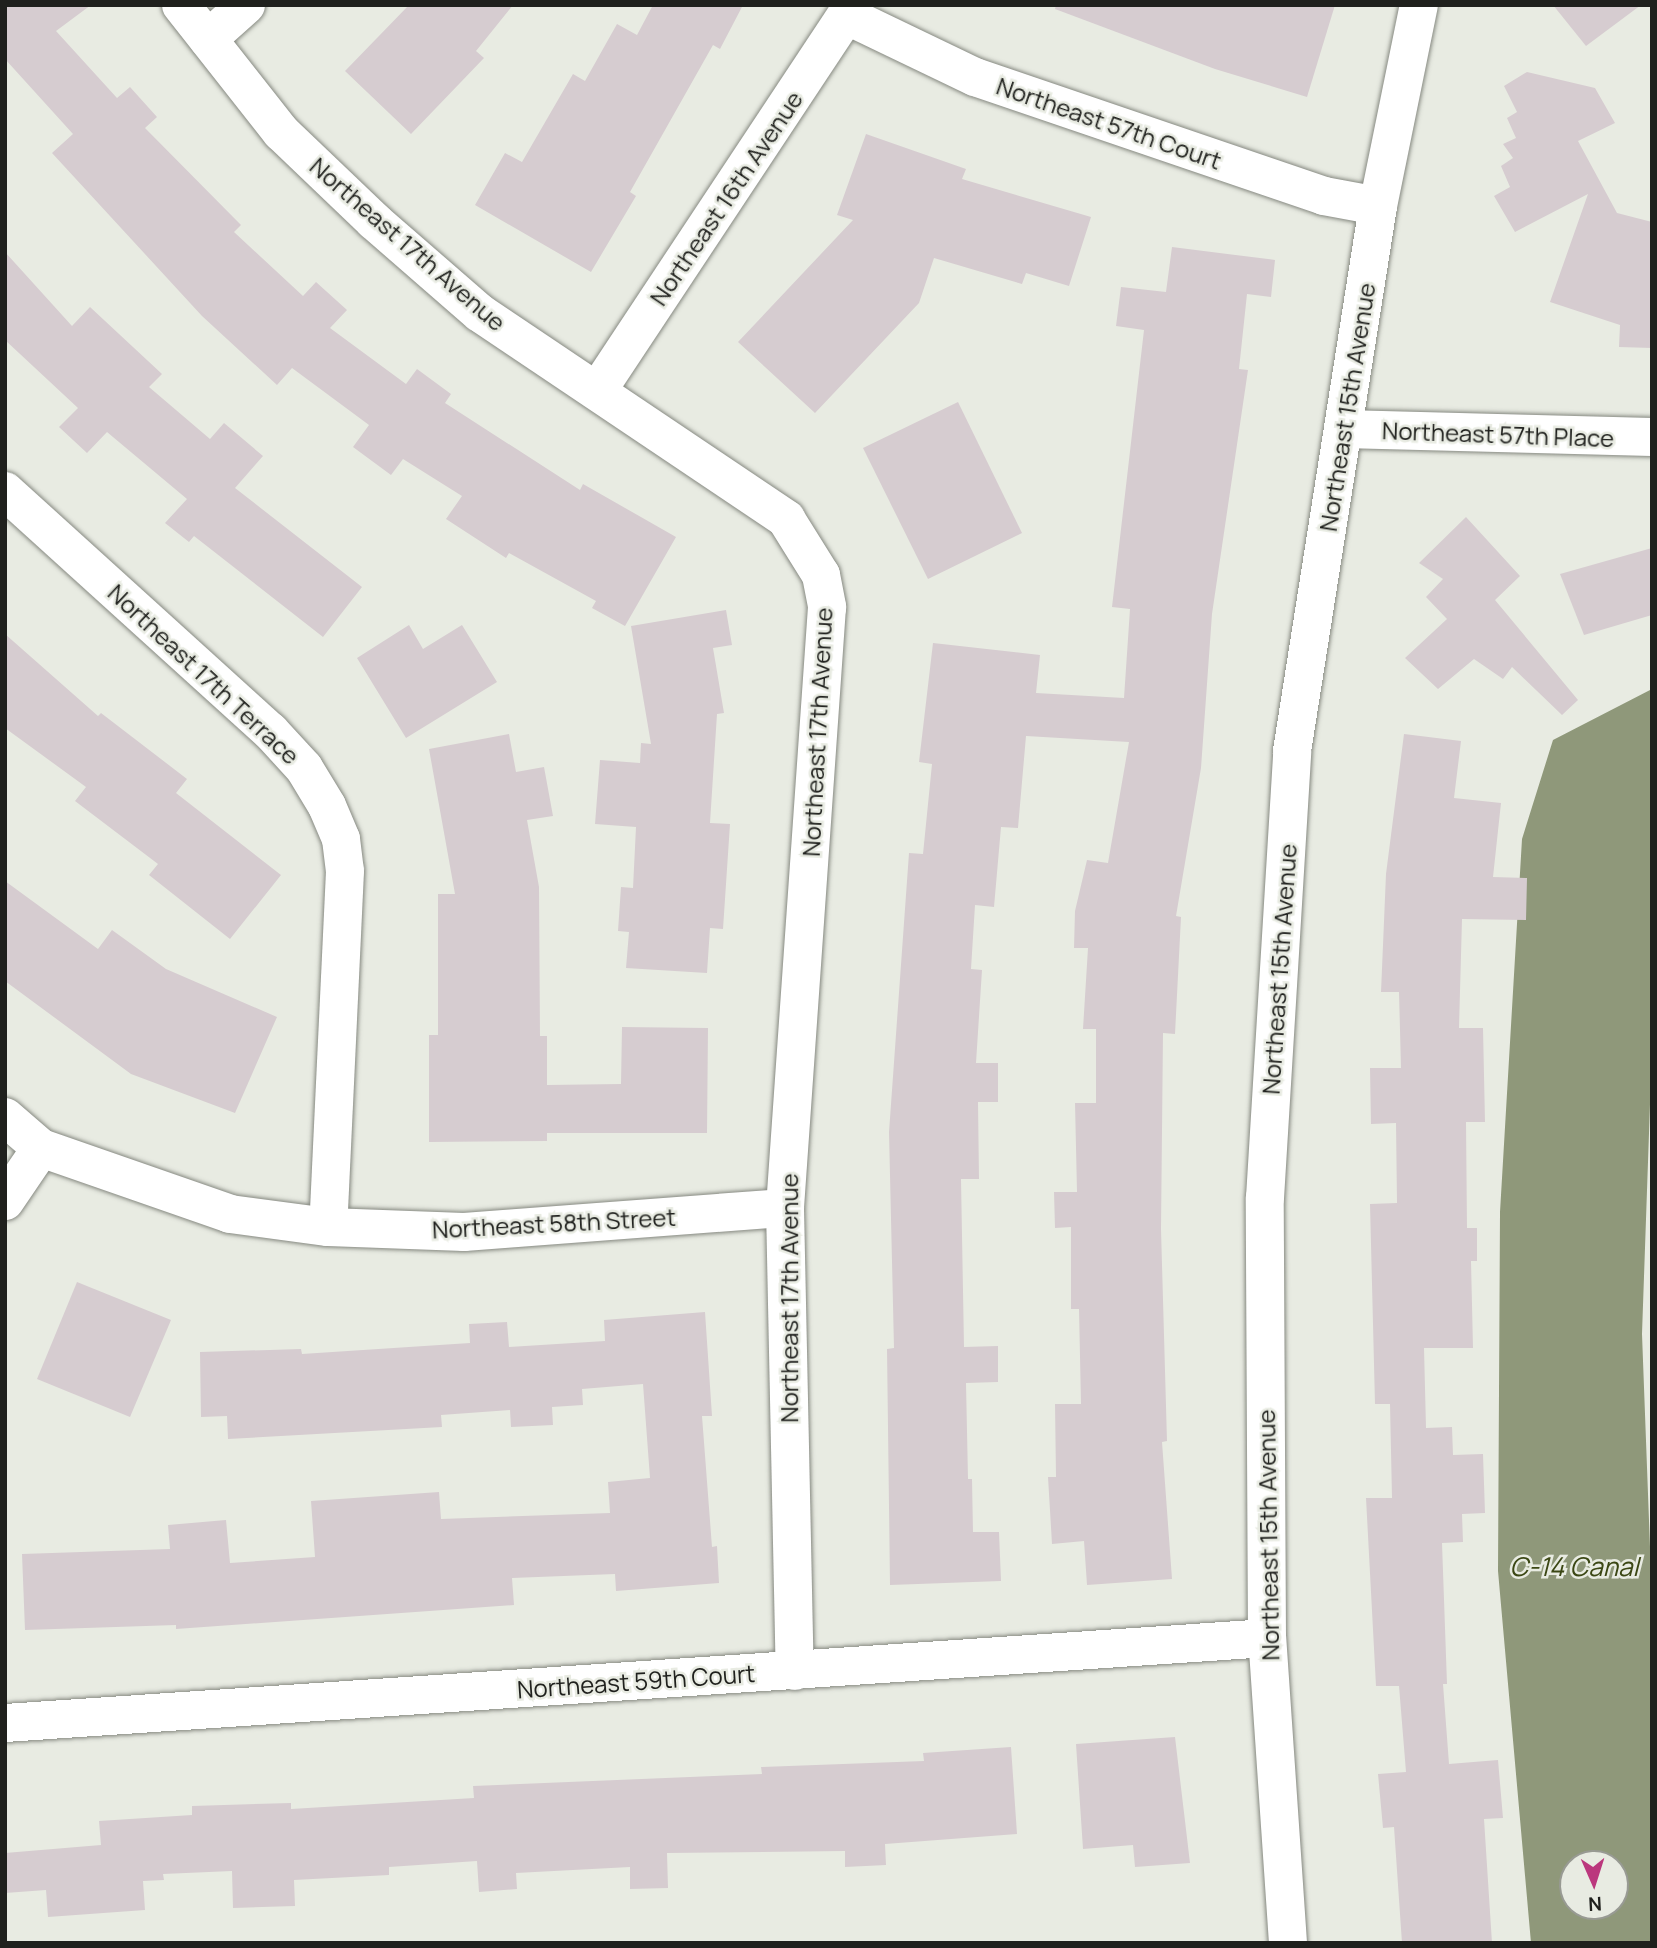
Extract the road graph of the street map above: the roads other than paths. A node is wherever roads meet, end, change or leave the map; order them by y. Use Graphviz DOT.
graph roads {
  1 [pos="181,5"];
  2 [pos="246,5"];
  3 [pos="1419,5"];
  4 [pos="850,10"];
  5 [pos="208,38"];
  6 [pos="1378,206"];
  7 [pos="598,390"];
  8 [pos="1343,429"];
  9 [pos="1652,437"];
  10 [pos="5,491"];
  11 [pos="5,1116"];
  12 [pos="41,1148"];
  13 [pos="5,1201"];
  14 [pos="786,1208"];
  15 [pos="328,1227"];
  16 [pos="1267,1638"];
  17 [pos="795,1671"];
  18 [pos="5,1723"];
  19 [pos="1288,1943"];
  1 -- 5 [label="street, Northeast 17th Avenue"];
  2 -- 5 [label="street"];
  3 -- 6 [label="street, Northeast 15th Avenue"];
  4 -- 6 [label="street, Northeast 57th Court"];
  4 -- 7 [label="street, Northeast 16th Avenue"];
  5 -- 7 [label="street, Northeast 17th Avenue"];
  6 -- 8 [label="street, Northeast 15th Avenue"];
  7 -- 14 [label="street, Northeast 17th Avenue"];
  8 -- 9 [label="street, Northeast 57th Place"];
  8 -- 16 [label="street, Northeast 15th Avenue"];
  10 -- 15 [label="street, Northeast 17th Terrace"];
  11 -- 12 [label="street, Northeast 58th Street"];
  12 -- 13 [label="street"];
  12 -- 15 [label="street, Northeast 58th Street"];
  14 -- 15 [label="street, Northeast 58th Street"];
  14 -- 17 [label="street, Northeast 17th Avenue"];
  16 -- 17 [label="street, Northeast 59th Court"];
  16 -- 19 [label="street, Northeast 15th Avenue"];
  17 -- 18 [label="street, Northeast 59th Court"];
}
